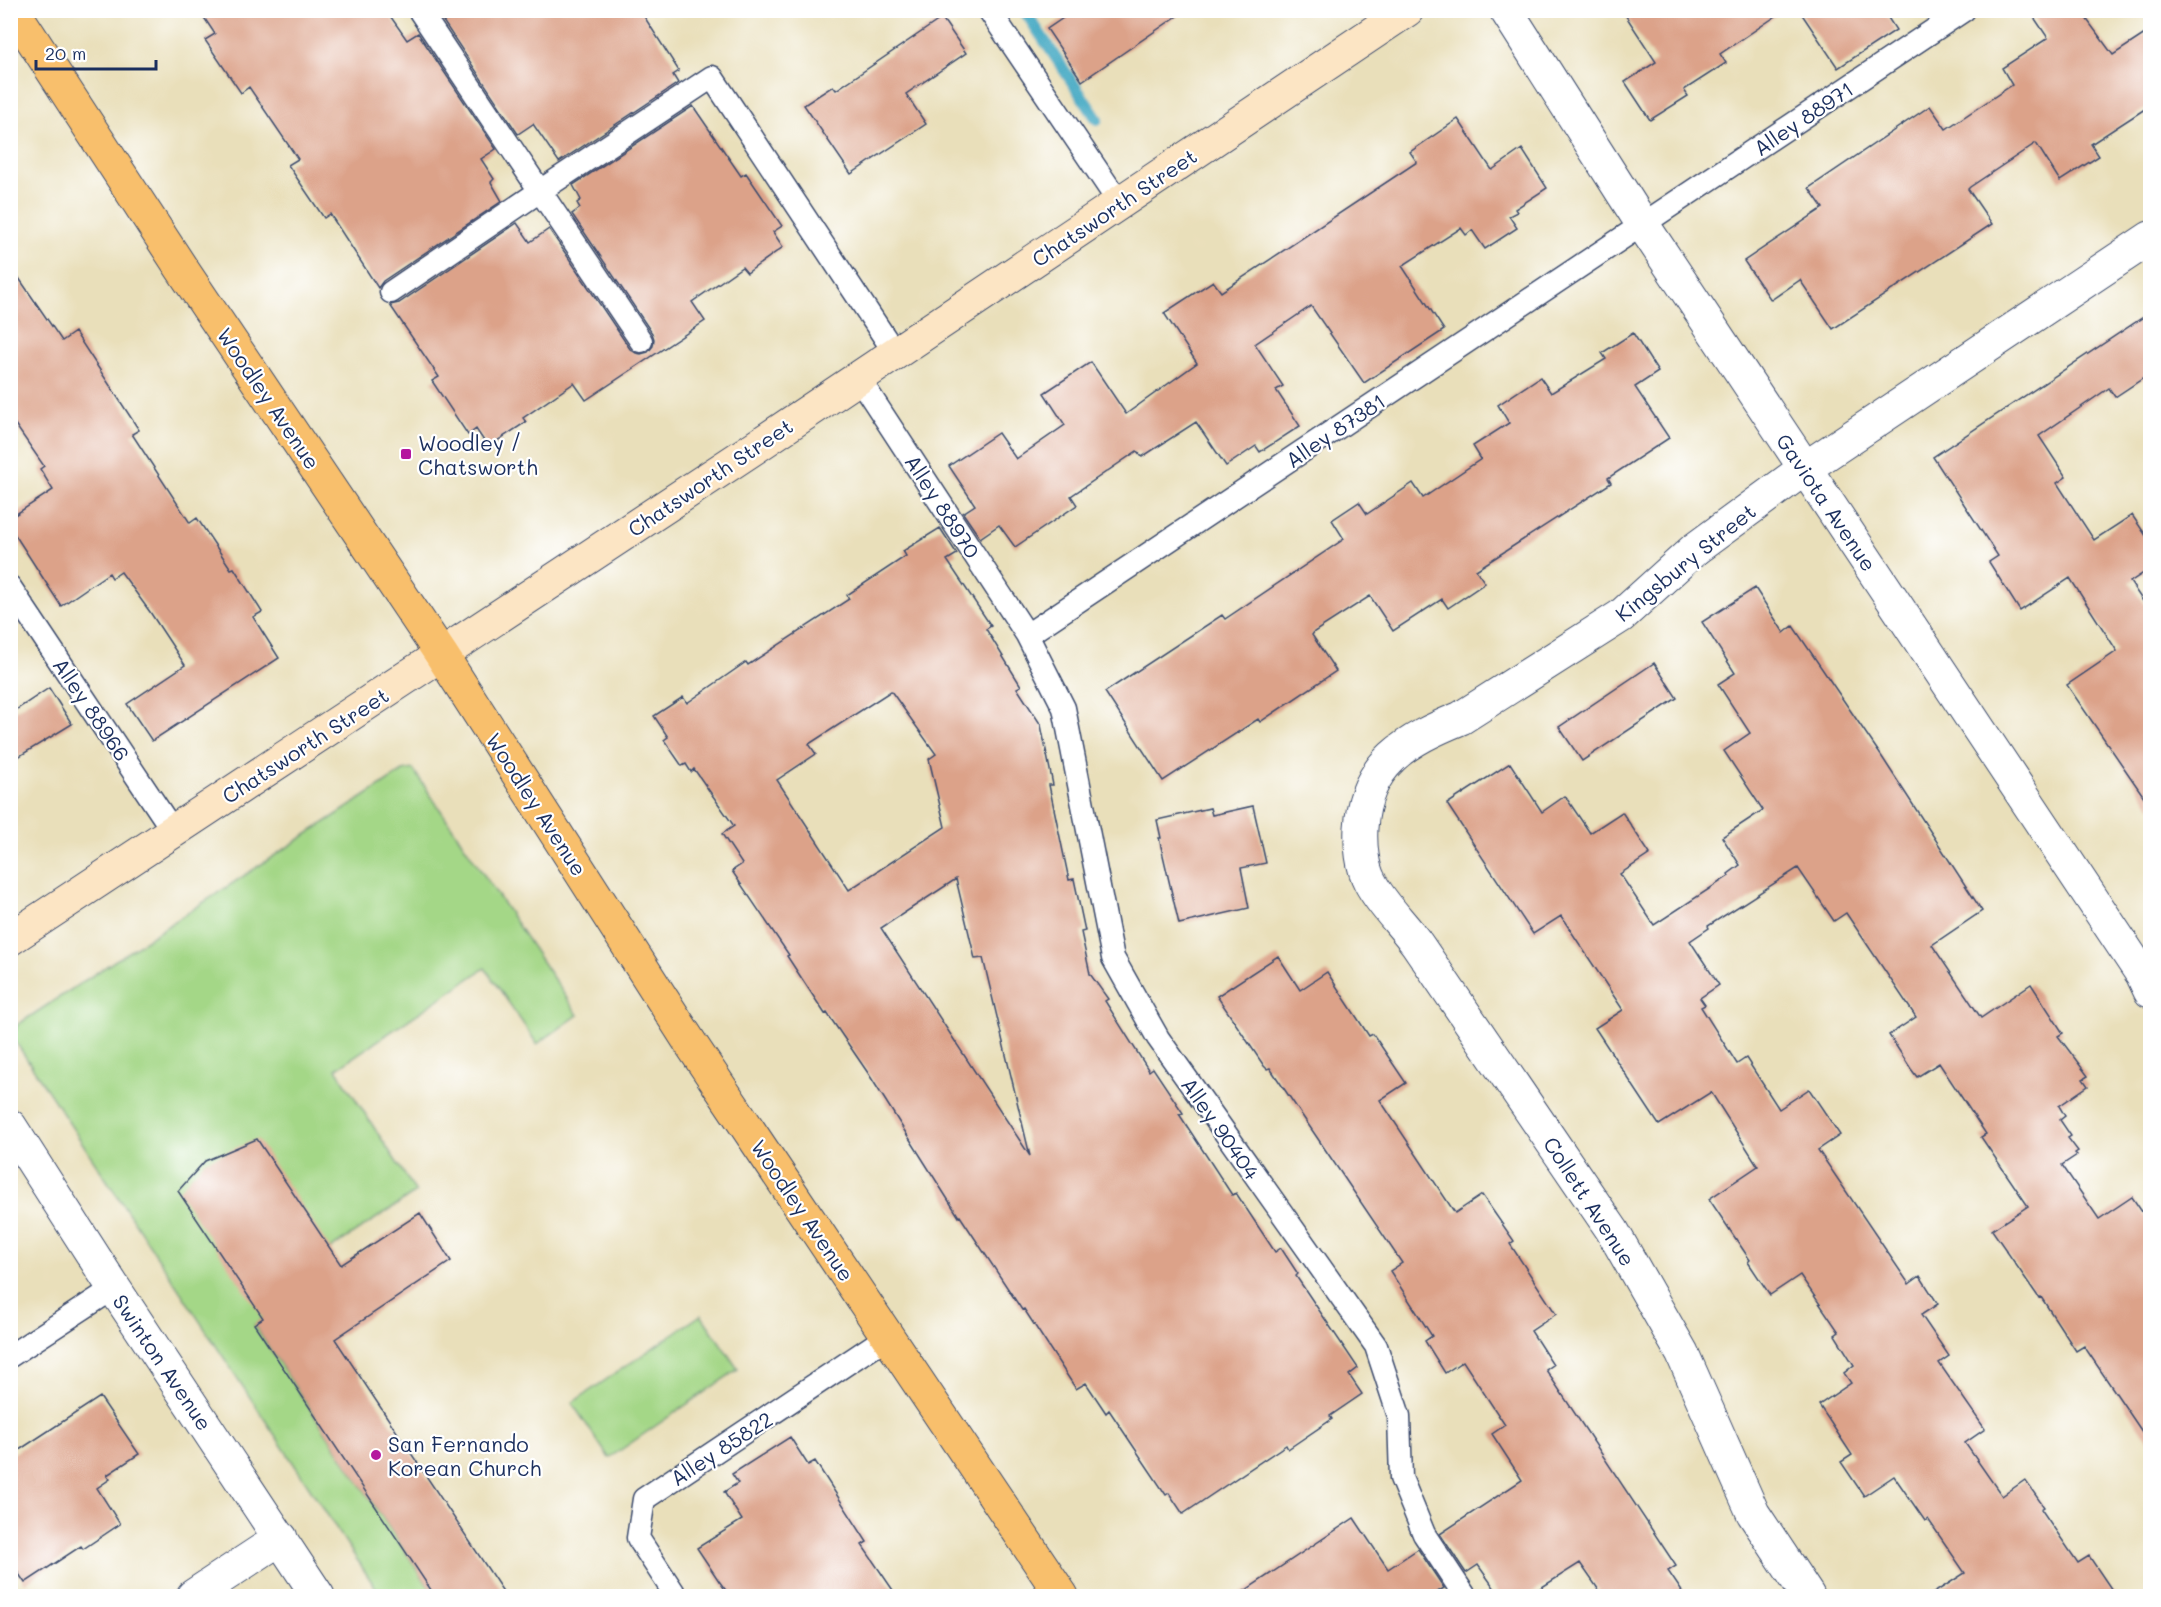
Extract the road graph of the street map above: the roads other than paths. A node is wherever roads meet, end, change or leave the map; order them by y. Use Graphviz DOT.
graph roads {
  1 [pos="13,10"];
  2 [pos="419,10"];
  3 [pos="989,10"];
  4 [pos="1407,10"];
  5 [pos="1506,10"];
  6 [pos="1964,10"];
  7 [pos="540,191"];
  8 [pos="1120,204"];
  9 [pos="1643,225"];
  10 [pos="2151,238"];
  11 [pos="391,292"];
  12 [pos="641,341"];
  13 [pos="895,353"];
  14 [pos="858,377"];
  15 [pos="1804,469"];
  16 [pos="10,587"];
  17 [pos="1028,635"];
  18 [pos="441,654"];
  19 [pos="1362,818"];
  20 [pos="173,831"];
  21 [pos="10,939"];
  22 [pos="2151,991"];
  23 [pos="10,1126"];
  24 [pos="114,1288"];
  25 [pos="888,1336"];
  26 [pos="10,1356"];
  27 [pos="280,1538"];
  28 [pos="193,1596"];
  29 [pos="318,1596"];
  30 [pos="676,1596"];
  31 [pos="1062,1596"];
  32 [pos="1466,1596"];
  33 [pos="1808,1596"];
  1 -- 18 [label="main road, Woodley Avenue"];
  2 -- 7 [label="lane"];
  3 -- 8 [label="lane"];
  4 -- 8 [label="main road, Chatsworth Street"];
  5 -- 9 [label="street, Gaviota Avenue"];
  6 -- 9 [label="lane, Alley 88971"];
  7 -- 11 [label="lane"];
  7 -- 12 [label="lane"];
  7 -- 13 [label="lane"];
  8 -- 13 [label="main road, Chatsworth Street"];
  9 -- 15 [label="street, Gaviota Avenue"];
  9 -- 17 [label="lane, Alley 87381"];
  10 -- 15 [label="street, Kingsbury Street"];
  13 -- 14 [label="main road, Chatsworth Street"];
  14 -- 17 [label="lane, Alley 88970"];
  14 -- 18 [label="main road, Chatsworth Street"];
  15 -- 19 [label="street, Kingsbury Street"];
  15 -- 22 [label="street, Gaviota Avenue"];
  16 -- 20 [label="lane, Alley 88966"];
  17 -- 32 [label="lane, Alley 90404"];
  18 -- 20 [label="main road, Chatsworth Street"];
  18 -- 25 [label="main road, Woodley Avenue"];
  19 -- 33 [label="street, Collett Avenue"];
  20 -- 21 [label="main road, Chatsworth Street"];
  23 -- 24 [label="street, Swinton Avenue"];
  24 -- 26 [label="lane"];
  24 -- 27 [label="street, Swinton Avenue"];
  25 -- 30 [label="lane, Alley 85822"];
  25 -- 31 [label="main road, Woodley Avenue"];
  27 -- 28 [label="street"];
  27 -- 29 [label="street, Swinton Avenue"];
}
